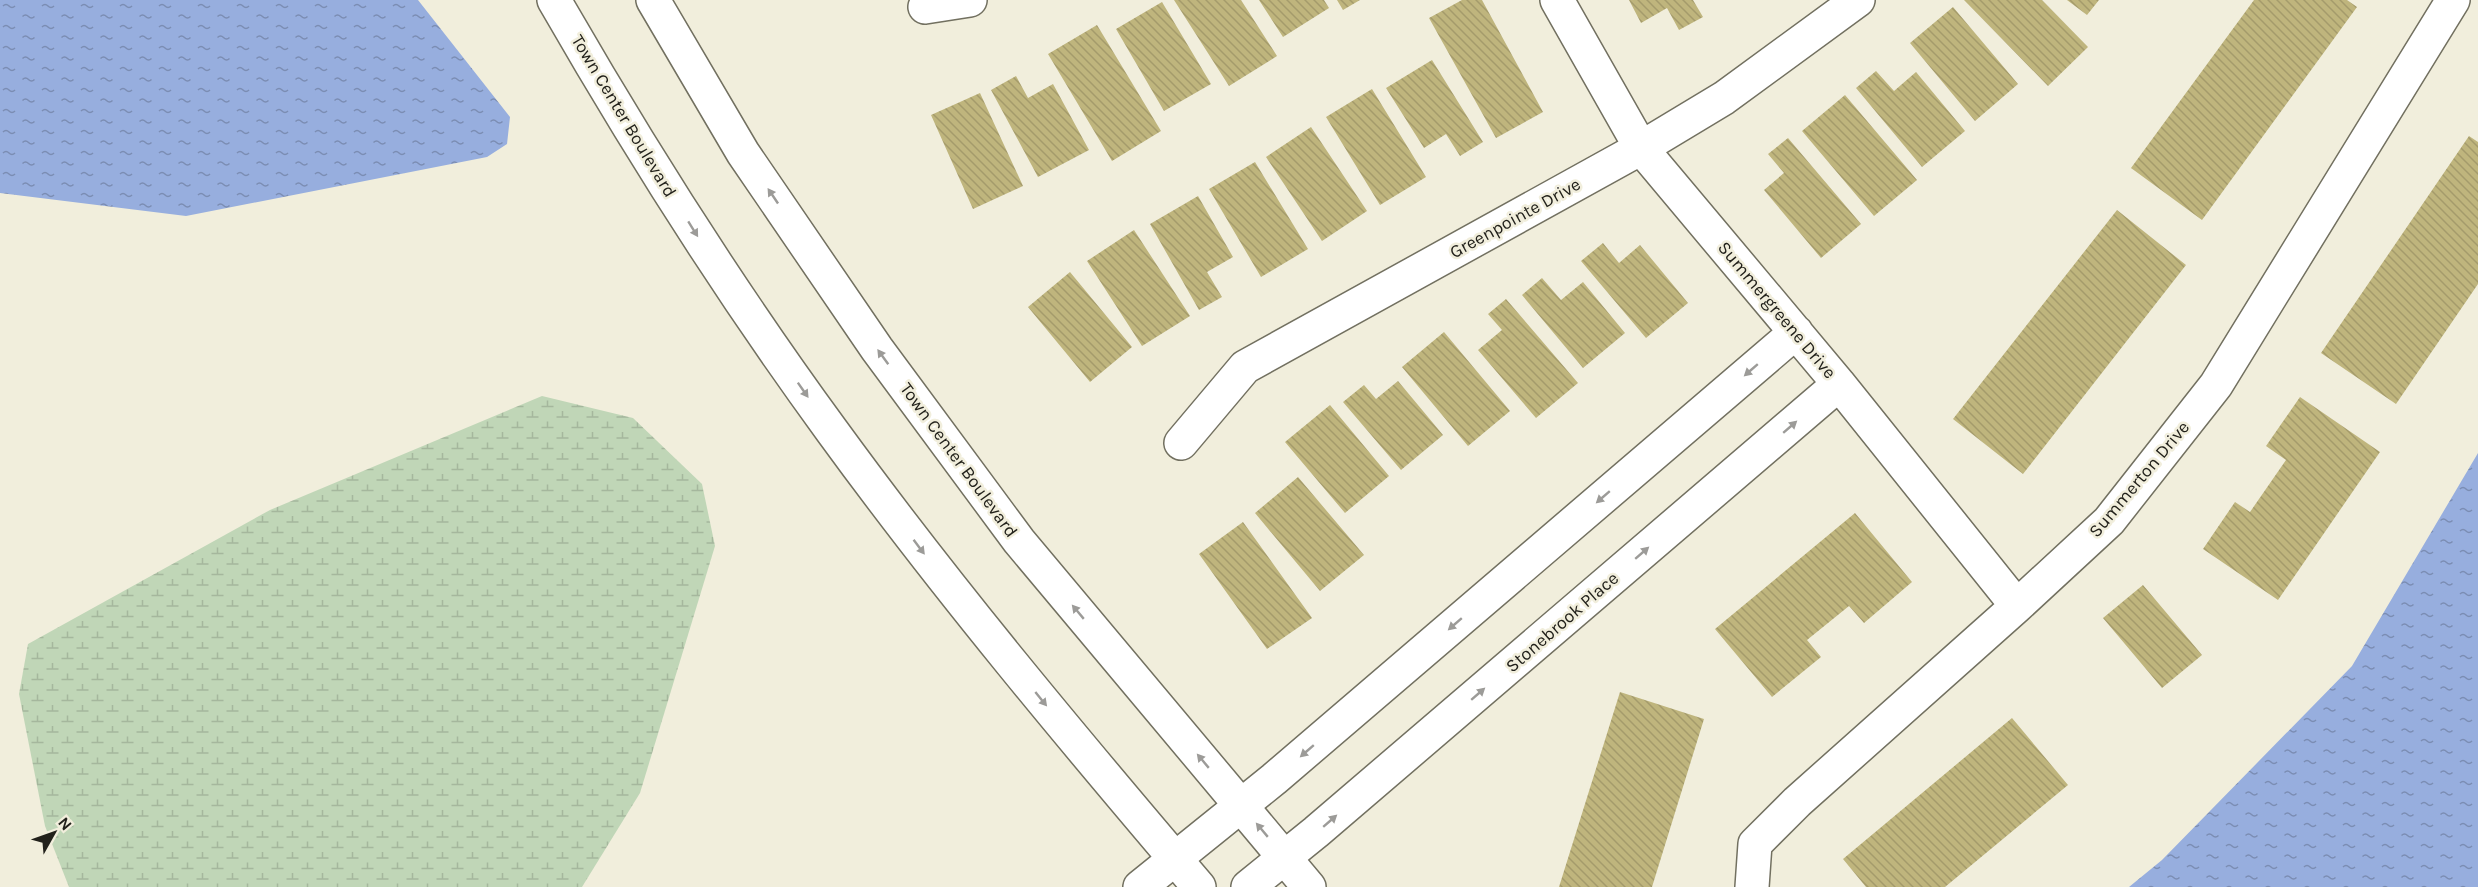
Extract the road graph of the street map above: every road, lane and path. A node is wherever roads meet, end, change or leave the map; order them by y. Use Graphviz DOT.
graph roads {
  1 [pos="554,0"];
  2 [pos="653,0"];
  3 [pos="970,0"];
  4 [pos="1557,0"];
  5 [pos="1858,0"];
  6 [pos="2453,0"];
  7 [pos="925,8"];
  8 [pos="1641,148"];
  9 [pos="1796,332"];
  10 [pos="1839,384"];
  11 [pos="1181,443"];
  12 [pos="2017,606"];
  13 [pos="1241,806"];
  14 [pos="1285,858"];
  15 [pos="1175,859"];
  16 [pos="1140,887"];
  17 [pos="1199,887"];
  18 [pos="1248,887"];
  19 [pos="1309,887"];
  20 [pos="1752,887"];
  1 -- 15 [label="street, Town Center Boulevard, one-way"];
  13 -- 2 [label="street, Town Center Boulevard, one-way"];
  3 -- 7 [label="street"];
  4 -- 8 [label="street, Summergreene Drive"];
  5 -- 8 [label="street, Greenpointe Drive"];
  6 -- 12 [label="street, Summerton Drive"];
  8 -- 9 [label="street, Summergreene Drive"];
  8 -- 11 [label="street, Greenpointe Drive"];
  9 -- 10 [label="street, Summergreene Drive"];
  9 -- 13 [label="street, one-way"];
  10 -- 12 [label="street, Summergreene Drive"];
  14 -- 10 [label="street, Stonebrook Place, one-way"];
  12 -- 20 [label="street, Summerton Drive"];
  14 -- 13 [label="street, Town Center Boulevard, one-way"];
  13 -- 15 [label="street"];
  14 -- 18 [label="street, Stonebrook Place"];
  14 -- 19 [label="street, Town Center Boulevard"];
  15 -- 16 [label="street"];
  15 -- 17 [label="street, Town Center Boulevard"];
}
